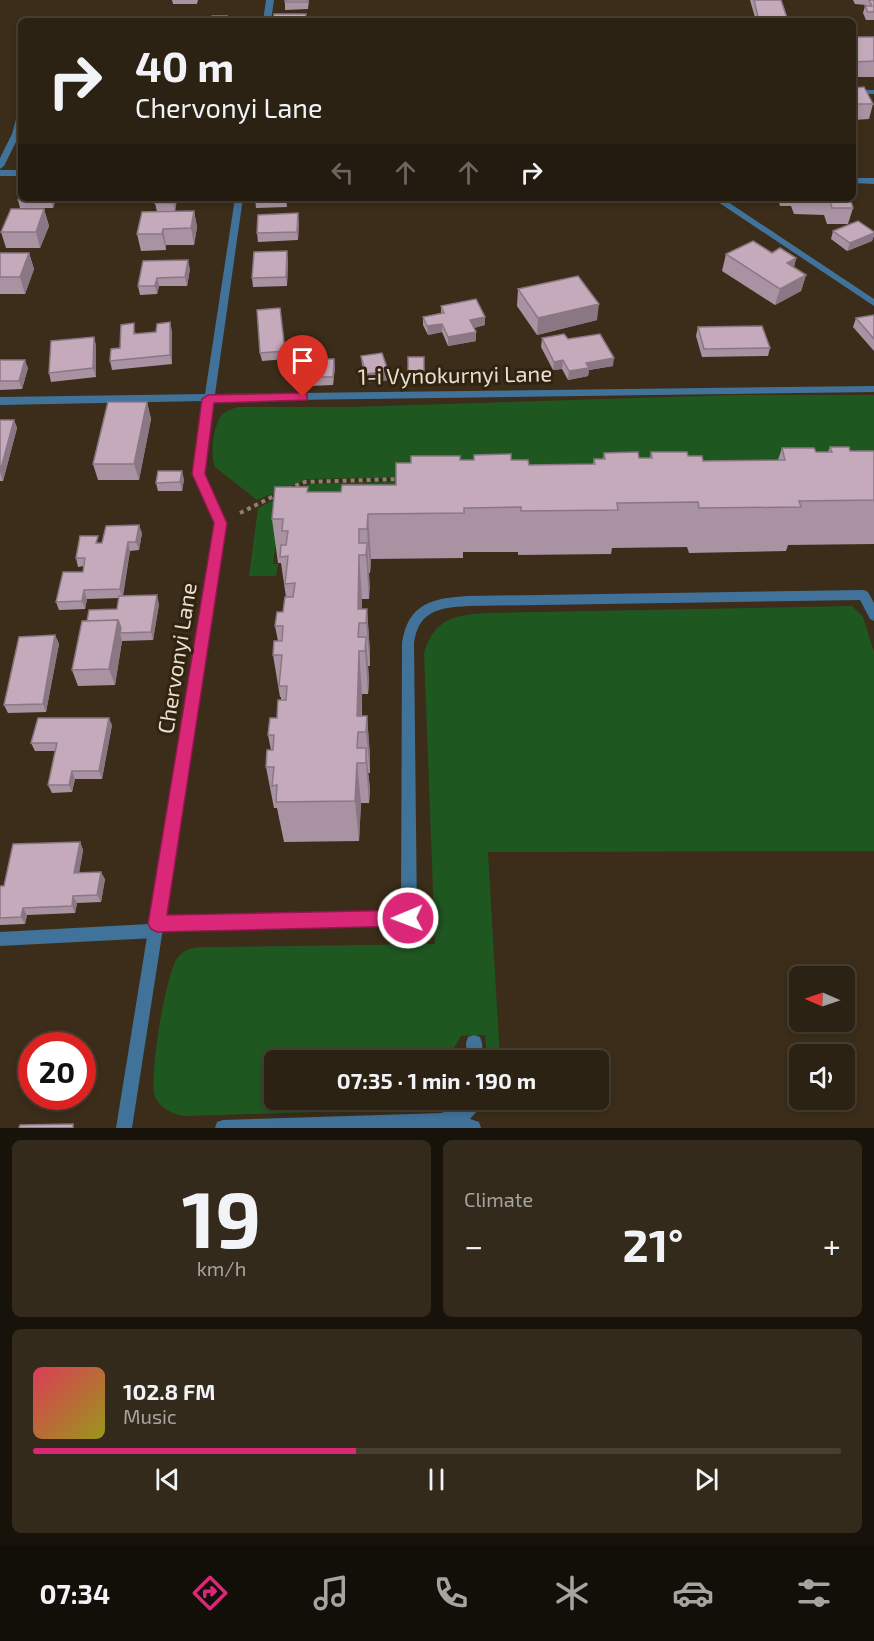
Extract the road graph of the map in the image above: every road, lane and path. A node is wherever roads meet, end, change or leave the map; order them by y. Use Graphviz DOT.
graph roads {
  1 [pos="270,0"];
  2 [pos="267,18"];
  3 [pos="856,92"];
  4 [pos="874,92"];
  5 [pos="18,126"];
  6 [pos="0,166"];
  7 [pos="0,173"];
  8 [pos="18,173"];
  9 [pos="856,181"];
  10 [pos="874,181"];
  11 [pos="239,201"];
  12 [pos="721,201"];
  13 [pos="874,303"];
  14 [pos="874,389"];
  15 [pos="208,399"];
  16 [pos="0,402"];
  17 [pos="408,479"];
  18 [pos="220,523"];
  19 [pos="874,616"];
  20 [pos="156,927"];
  21 [pos="0,939"];
  22 [pos="474,1043"];
  23 [pos="474,1050"];
  24 [pos="468,1110"];
  25 [pos="438,1121"];
  26 [pos="124,1128"];
  27 [pos="223,1128"];
  28 [pos="473,1128"];
  1 -- 2 [label="street"];
  3 -- 4 [label="street"];
  5 -- 6 [label="street"];
  7 -- 8 [label="street"];
  9 -- 10 [label="street"];
  11 -- 15 [label="street"];
  12 -- 13 [label="street"];
  14 -- 15 [label="street, 1-i Vynokurnyi Lane"];
  15 -- 16 [label="street, 1-i Vynokurnyi Lane"];
  15 -- 18 [label="street"];
  17 -- 18 [label="path"];
  18 -- 20 [label="street, Chervonyi Lane"];
  19 -- 20 [label="street"];
  20 -- 21 [label="street"];
  20 -- 26 [label="street, Chervonyi Lane"];
  22 -- 23 [label="street"];
  24 -- 25 [label="street"];
  25 -- 27 [label="street"];
  25 -- 28 [label="street"];
}
